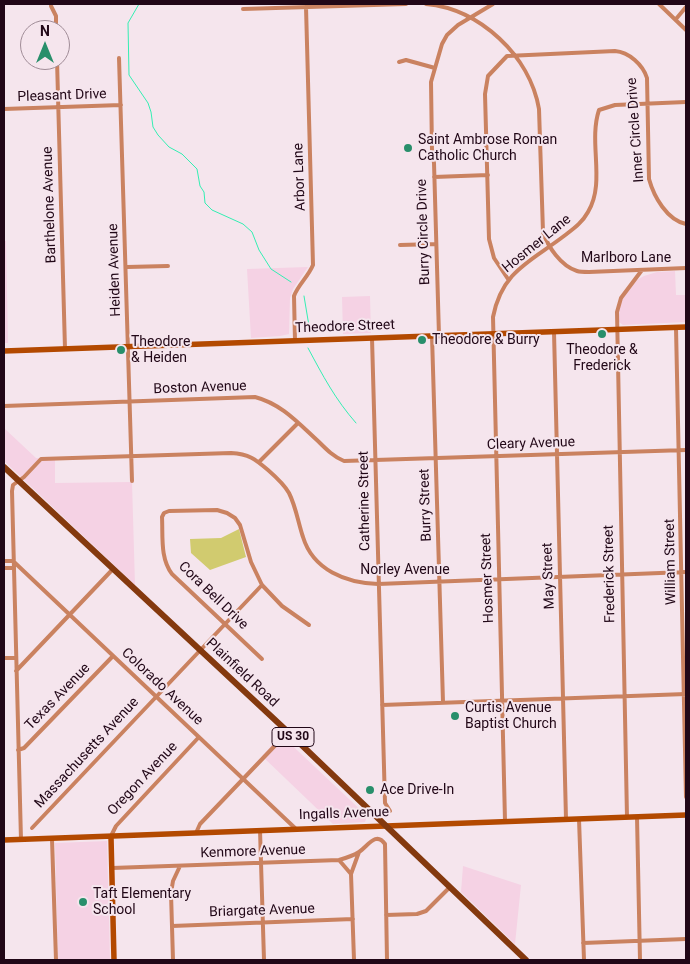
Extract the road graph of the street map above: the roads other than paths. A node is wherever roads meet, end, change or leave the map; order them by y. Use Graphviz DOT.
graph roads {
  1 [pos="361,4"];
  2 [pos="406,4"];
  3 [pos="426,4"];
  4 [pos="493,4"];
  5 [pos="659,4"];
  6 [pos="51,6"];
  7 [pos="306,7"];
  8 [pos="686,8"];
  9 [pos="243,9"];
  10 [pos="470,17"];
  11 [pos="676,19"];
  12 [pos="56,20"];
  13 [pos="686,30"];
  14 [pos="513,55"];
  15 [pos="120,58"];
  16 [pos="399,62"];
  17 [pos="435,68"];
  18 [pos="57,70"];
  19 [pos="686,102"];
  20 [pos="648,103"];
  21 [pos="121,105"];
  22 [pos="58,107"];
  23 [pos="4,109"];
  24 [pos="488,175"];
  25 [pos="434,177"];
  26 [pos="686,224"];
  27 [pos="436,244"];
  28 [pos="400,245"];
  29 [pos="550,247"];
  30 [pos="168,266"];
  31 [pos="127,267"];
  32 [pos="686,268"];
  33 [pos="642,270"];
  34 [pos="508,279"];
  35 [pos="676,328"];
  36 [pos="686,328"];
  37 [pos="616,330"];
  38 [pos="554,332"];
  39 [pos="494,334"];
  40 [pos="432,336"];
  41 [pos="439,336"];
  42 [pos="372,338"];
  43 [pos="295,341"];
  44 [pos="128,347"];
  45 [pos="66,349"];
  46 [pos="4,351"];
  47 [pos="130,402"];
  48 [pos="4,406"];
  49 [pos="298,423"];
  50 [pos="680,450"];
  51 [pos="686,450"];
  52 [pos="619,452"];
  53 [pos="557,454"];
  54 [pos="131,456"];
  55 [pos="496,456"];
  56 [pos="436,459"];
  57 [pos="376,461"];
  58 [pos="259,462"];
  59 [pos="4,467"];
  60 [pos="18,481"];
  61 [pos="132,481"];
  62 [pos="4,561"];
  63 [pos="13,561"];
  64 [pos="4,568"];
  65 [pos="14,568"];
  66 [pos="113,568"];
  67 [pos="684,572"];
  68 [pos="621,574"];
  69 [pos="560,577"];
  70 [pos="499,579"];
  71 [pos="440,582"];
  72 [pos="262,584"];
  73 [pos="378,584"];
  74 [pos="69,615"];
  75 [pos="225,624"];
  76 [pos="309,625"];
  77 [pos="200,651"];
  78 [pos="113,656"];
  79 [pos="4,658"];
  80 [pos="16,658"];
  81 [pos="262,659"];
  82 [pos="16,671"];
  83 [pos="685,694"];
  84 [pos="156,696"];
  85 [pos="624,696"];
  86 [pos="564,698"];
  87 [pos="503,700"];
  88 [pos="443,702"];
  89 [pos="382,704"];
  90 [pos="288,732"];
  91 [pos="199,737"];
  92 [pos="18,750"];
  93 [pos="243,779"];
  94 [pos="686,797"];
  95 [pos="390,811"];
  96 [pos="686,815"];
  97 [pos="627,817"];
  98 [pos="637,817"];
  99 [pos="566,819"];
  100 [pos="579,819"];
  101 [pos="505,821"];
  102 [pos="384,825"];
  103 [pos="32,828"];
  104 [pos="296,829"];
  105 [pos="260,830"];
  106 [pos="196,833"];
  107 [pos="111,837"];
  108 [pos="52,839"];
  109 [pos="4,840"];
  110 [pos="21,840"];
  111 [pos="360,851"];
  112 [pos="339,860"];
  113 [pos="261,863"];
  114 [pos="180,866"];
  115 [pos="112,868"];
  116 [pos="351,874"];
  117 [pos="450,887"];
  118 [pos="386,915"];
  119 [pos="353,919"];
  120 [pos="263,923"];
  121 [pos="172,926"];
  122 [pos="686,939"];
  123 [pos="640,941"];
  124 [pos="583,942"];
  125 [pos="56,960"];
  126 [pos="114,960"];
  127 [pos="173,960"];
  128 [pos="264,960"];
  129 [pos="354,960"];
  130 [pos="387,960"];
  131 [pos="526,960"];
  132 [pos="584,960"];
  133 [pos="640,960"];
  1 -- 2 [label="street"];
  1 -- 7 [label="street"];
  3 -- 10 [label="street, Marlboro Lane"];
  4 -- 10 [label="street, Burry Circle Drive"];
  5 -- 11 [label="street"];
  6 -- 12 [label="street"];
  7 -- 9 [label="street"];
  7 -- 43 [label="street, Arbor Lane"];
  8 -- 11 [label="street"];
  10 -- 14 [label="street, Marlboro Lane"];
  10 -- 17 [label="street, Burry Circle Drive"];
  11 -- 13 [label="street"];
  14 -- 20 [label="street, Inner Circle Drive"];
  14 -- 24 [label="street"];
  14 -- 29 [label="street, Marlboro Lane"];
  15 -- 21 [label="street, Heiden Avenue"];
  16 -- 17 [label="street"];
  17 -- 25 [label="street, Burry Circle Drive"];
  18 -- 22 [label="street, Barthelone Avenue"];
  19 -- 20 [label="street, Hosmer Lane"];
  20 -- 26 [label="street, Inner Circle Drive"];
  20 -- 29 [label="street, Hosmer Lane"];
  21 -- 22 [label="street, Pleasant Drive"];
  21 -- 31 [label="street, Heiden Avenue"];
  22 -- 23 [label="street, Pleasant Drive"];
  22 -- 45 [label="street, Barthelone Avenue"];
  24 -- 25 [label="street"];
  24 -- 34 [label="street"];
  25 -- 27 [label="street, Burry Circle Drive"];
  27 -- 28 [label="street"];
  27 -- 41 [label="street, Burry Circle Drive"];
  29 -- 33 [label="street, Marlboro Lane"];
  29 -- 34 [label="street, Hosmer Lane"];
  30 -- 31 [label="street"];
  31 -- 44 [label="street, Heiden Avenue"];
  32 -- 33 [label="street, Marlboro Lane"];
  33 -- 37 [label="street, Frederick Street"];
  34 -- 39 [label="street, Hosmer Lane"];
  35 -- 36 [label="street, Theodore Street"];
  35 -- 37 [label="street, Theodore Street"];
  35 -- 50 [label="street, William Street"];
  37 -- 38 [label="street, Theodore Street"];
  37 -- 52 [label="street, Frederick Street"];
  38 -- 39 [label="street, Theodore Street"];
  38 -- 53 [label="street, May Street"];
  39 -- 41 [label="street, Theodore Street"];
  39 -- 55 [label="street, Hosmer Street"];
  40 -- 41 [label="street, Theodore Street"];
  40 -- 42 [label="street, Theodore Street"];
  40 -- 56 [label="street, Burry Street"];
  42 -- 43 [label="street, Theodore Street"];
  42 -- 57 [label="street, Catherine Street"];
  43 -- 44 [label="street, Theodore Street"];
  44 -- 45 [label="street, Theodore Street"];
  44 -- 47 [label="street, Heiden Avenue"];
  45 -- 46 [label="street, Theodore Street"];
  47 -- 48 [label="street, Boston Avenue"];
  47 -- 49 [label="street, Boston Avenue"];
  47 -- 54 [label="street, Heiden Avenue"];
  49 -- 57 [label="street, Boston Avenue"];
  49 -- 58 [label="street"];
  50 -- 51 [label="street, Cleary Avenue"];
  50 -- 52 [label="street, Cleary Avenue"];
  50 -- 67 [label="street, William Street"];
  52 -- 53 [label="street, Cleary Avenue"];
  52 -- 68 [label="street, Frederick Street"];
  53 -- 55 [label="street, Cleary Avenue"];
  53 -- 69 [label="street, May Street"];
  54 -- 58 [label="street, Norley Avenue"];
  54 -- 60 [label="street"];
  54 -- 61 [label="street, Heiden Avenue"];
  55 -- 56 [label="street, Cleary Avenue"];
  55 -- 70 [label="street, Hosmer Street"];
  56 -- 57 [label="street, Cleary Avenue"];
  56 -- 71 [label="street, Burry Street"];
  57 -- 73 [label="street, Catherine Street"];
  58 -- 73 [label="street, Norley Avenue"];
  59 -- 60 [label="main road, Plainfield Road / US 30"];
  60 -- 63 [label="street"];
  60 -- 66 [label="main road, Plainfield Road / US 30"];
  62 -- 63 [label="street"];
  63 -- 65 [label="street"];
  63 -- 74 [label="street, Colorado Avenue"];
  64 -- 65 [label="street"];
  65 -- 80 [label="street"];
  66 -- 74 [label="street"];
  66 -- 77 [label="main road, Plainfield Road / US 30"];
  67 -- 68 [label="street, Norley Avenue"];
  67 -- 83 [label="street, William Street"];
  68 -- 69 [label="street, Norley Avenue"];
  68 -- 85 [label="street, Frederick Street"];
  69 -- 70 [label="street, Norley Avenue"];
  69 -- 86 [label="street, May Street"];
  70 -- 71 [label="street, Norley Avenue"];
  70 -- 87 [label="street, Hosmer Street"];
  71 -- 73 [label="street, Norley Avenue"];
  71 -- 88 [label="street, Burry Street"];
  72 -- 75 [label="street, Massachusetts Avenue"];
  72 -- 75 [label="street, Cora Bell Drive"];
  72 -- 76 [label="street"];
  73 -- 89 [label="street, Catherine Street"];
  74 -- 78 [label="street, Colorado Avenue"];
  74 -- 82 [label="street"];
  75 -- 77 [label="street, Massachusetts Avenue"];
  75 -- 81 [label="street, Cora Bell Drive"];
  77 -- 84 [label="street, Massachusetts Avenue"];
  77 -- 90 [label="main road, Plainfield Road / US 30"];
  78 -- 84 [label="street, Colorado Avenue"];
  78 -- 92 [label="street, Texas Avenue"];
  79 -- 80 [label="street"];
  80 -- 82 [label="street"];
  82 -- 92 [label="street"];
  83 -- 85 [label="street"];
  83 -- 94 [label="street, William Street"];
  84 -- 91 [label="street, Colorado Avenue"];
  84 -- 103 [label="street, Massachusetts Avenue"];
  85 -- 86 [label="street"];
  85 -- 97 [label="street, Frederick Street"];
  86 -- 87 [label="street"];
  86 -- 99 [label="street, May Street"];
  87 -- 88 [label="street"];
  87 -- 101 [label="street, Hosmer Street"];
  88 -- 89 [label="street"];
  89 -- 95 [label="street, Catherine Street"];
  90 -- 93 [label="street"];
  90 -- 102 [label="main road, Plainfield Road / US 30"];
  91 -- 93 [label="street, Colorado Avenue"];
  91 -- 107 [label="street, Oregon Avenue"];
  92 -- 110 [label="street"];
  93 -- 104 [label="street, Colorado Avenue"];
  93 -- 106 [label="street"];
  96 -- 98 [label="street, Ingalls Avenue"];
  97 -- 98 [label="street, Ingalls Avenue"];
  97 -- 100 [label="street, Ingalls Avenue"];
  98 -- 123 [label="street"];
  99 -- 100 [label="street, Ingalls Avenue"];
  99 -- 101 [label="street, Ingalls Avenue"];
  100 -- 124 [label="street"];
  101 -- 102 [label="street, Ingalls Avenue"];
  102 -- 104 [label="street, Ingalls Avenue"];
  102 -- 117 [label="main road, Plainfield Road / US 30"];
  104 -- 105 [label="street, Ingalls Avenue"];
  105 -- 106 [label="street, Ingalls Avenue"];
  105 -- 113 [label="street"];
  106 -- 107 [label="street, Ingalls Avenue"];
  107 -- 108 [label="street, Ingalls Avenue"];
  107 -- 115 [label="street, Oregon Avenue"];
  108 -- 110 [label="street, Ingalls Avenue"];
  108 -- 125 [label="street"];
  109 -- 110 [label="street, Ingalls Avenue"];
  111 -- 112 [label="street, Kenmore Avenue"];
  111 -- 116 [label="street"];
  111 -- 118 [label="street, Kenmore Avenue"];
  112 -- 113 [label="street, Kenmore Avenue"];
  112 -- 116 [label="street"];
  113 -- 114 [label="street, Kenmore Avenue"];
  113 -- 120 [label="street"];
  114 -- 115 [label="street, Kenmore Avenue"];
  114 -- 121 [label="street"];
  115 -- 126 [label="street, Oregon Avenue"];
  116 -- 119 [label="street"];
  117 -- 118 [label="street"];
  117 -- 131 [label="main road, Plainfield Road / US 30"];
  118 -- 130 [label="street"];
  119 -- 120 [label="street, Briargate Avenue"];
  119 -- 129 [label="street"];
  120 -- 121 [label="street, Briargate Avenue"];
  120 -- 128 [label="street"];
  121 -- 127 [label="street"];
  122 -- 123 [label="street"];
  123 -- 124 [label="street"];
  123 -- 133 [label="street"];
  124 -- 132 [label="street"];
}
